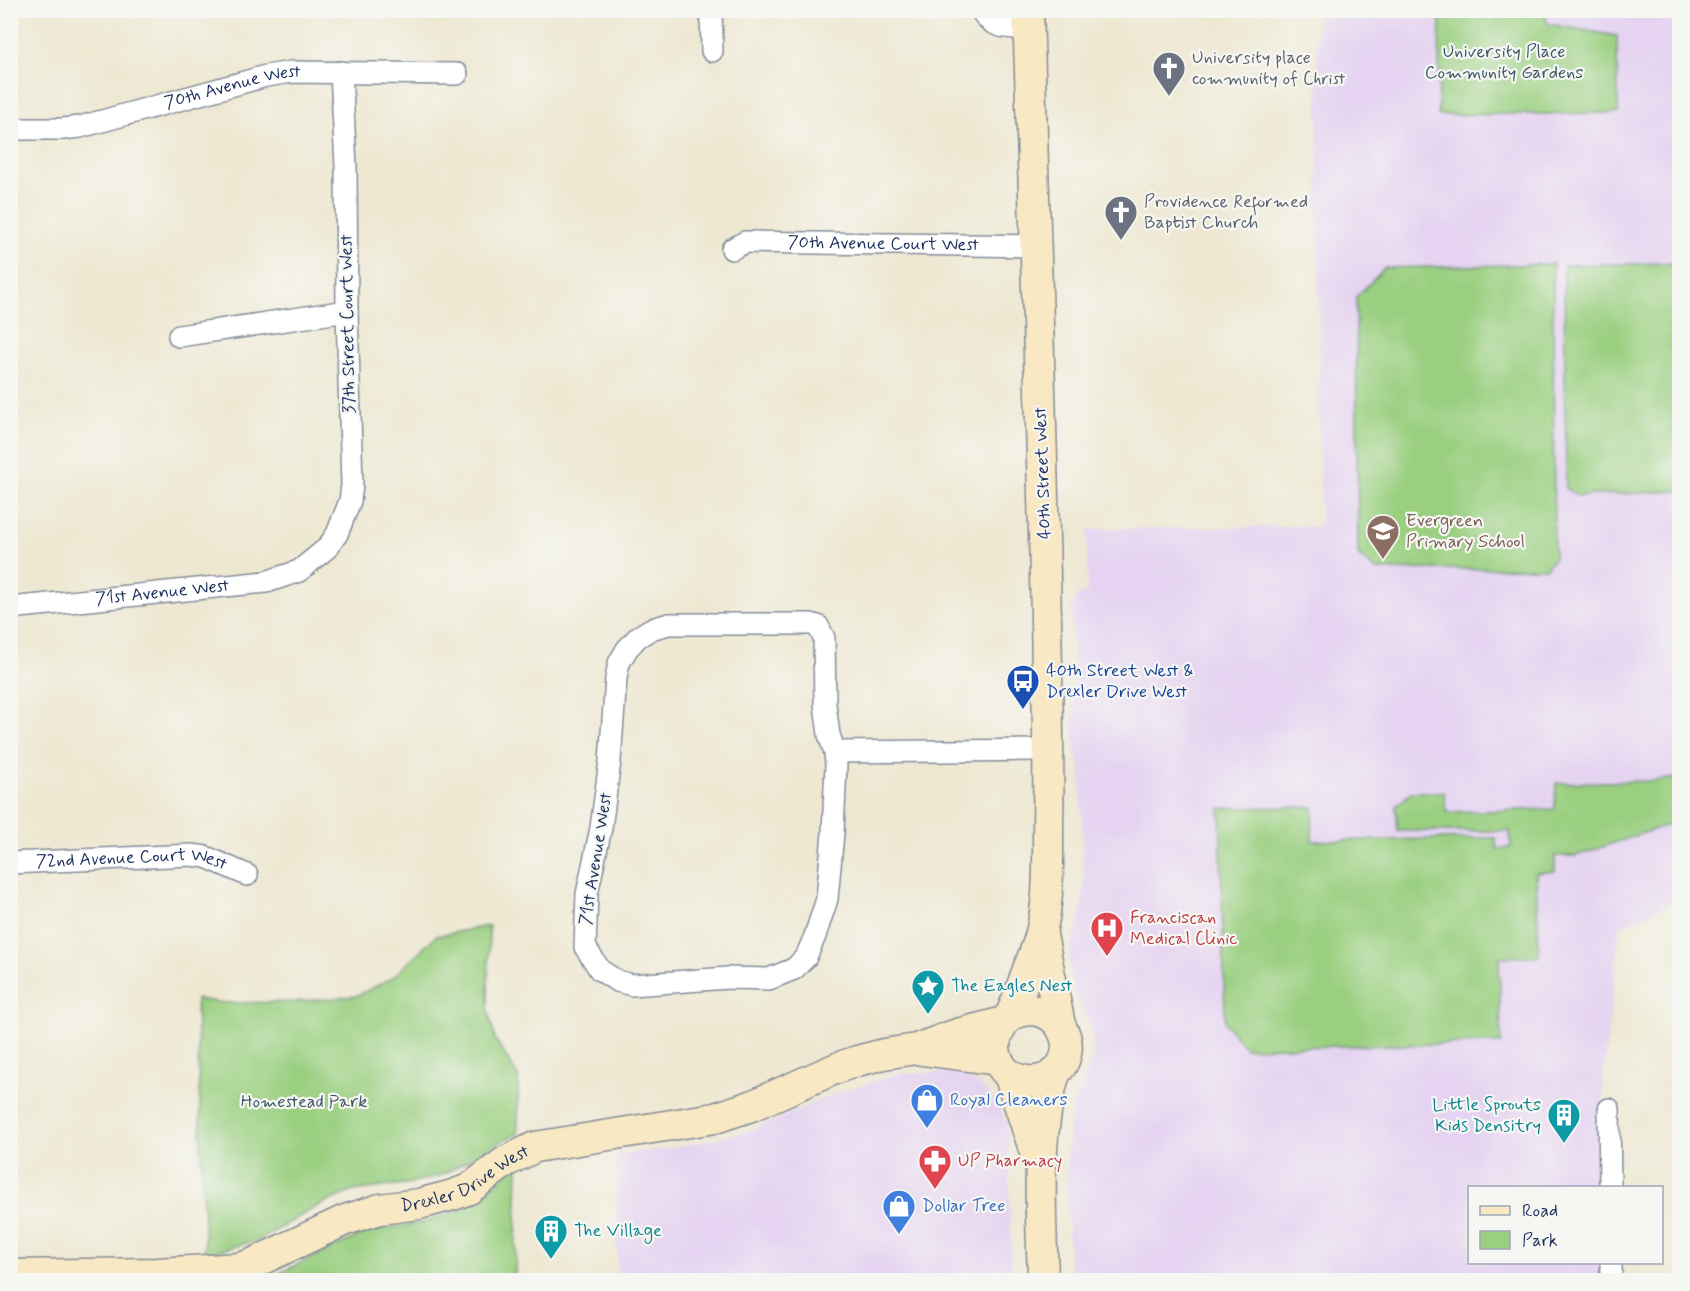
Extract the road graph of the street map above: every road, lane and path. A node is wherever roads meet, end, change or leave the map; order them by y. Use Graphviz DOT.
graph roads {
  1 [pos="711,10"];
  2 [pos="981,10"];
  3 [pos="1028,20"];
  4 [pos="712,51"];
  5 [pos="341,72"];
  6 [pos="457,74"];
  7 [pos="10,129"];
  8 [pos="1036,246"];
  9 [pos="732,249"];
  10 [pos="347,311"];
  11 [pos="179,336"];
  12 [pos="311,563"];
  13 [pos="10,608"];
  14 [pos="1049,750"];
  15 [pos="835,752"];
  16 [pos="10,863"];
  17 [pos="247,875"];
  18 [pos="1042,935"];
  19 [pos="1007,1019"];
  20 [pos="1060,1025"];
  21 [pos="916,1049"];
  22 [pos="1003,1067"];
  23 [pos="1055,1072"];
  24 [pos="1609,1109"];
  25 [pos="1040,1166"];
  26 [pos="1610,1186"];
  27 [pos="1611,1264"];
  28 [pos="10,1275"];
  29 [pos="184,1276"];
  30 [pos="1042,1281"];
  31 [pos="1611,1281"];
  1 -- 4 [label="street"];
  2 -- 3 [label="street"];
  3 -- 8 [label="main road, 40th Street West"];
  5 -- 6 [label="street, 70th Avenue West"];
  5 -- 7 [label="street, 70th Avenue West"];
  5 -- 10 [label="street, 37th Street Court West"];
  8 -- 9 [label="street, 70th Avenue Court West"];
  8 -- 14 [label="main road, 40th Street West"];
  10 -- 11 [label="street"];
  10 -- 12 [label="street, 37th Street Court West"];
  12 -- 13 [label="street, 71st Avenue West"];
  14 -- 15 [label="street"];
  14 -- 18 [label="main road, 40th Street West"];
  15 -- 15 [label="street, 71st Avenue West"];
  16 -- 17 [label="street, 72nd Avenue Court West"];
  18 -- 19 [label="main road, 40th Street West"];
  18 -- 20 [label="main road, 40th Street West"];
  19 -- 20 [label="main road"];
  19 -- 21 [label="main road, Drexler Drive West"];
  19 -- 22 [label="main road"];
  20 -- 23 [label="main road"];
  21 -- 22 [label="main road, Drexler Drive West"];
  21 -- 29 [label="main road, Drexler Drive West"];
  22 -- 23 [label="main road"];
  22 -- 25 [label="main road"];
  23 -- 25 [label="main road"];
  24 -- 26 [label="street"];
  25 -- 30 [label="main road"];
  27 -- 31 [label="street"];
  28 -- 29 [label="main road, Drexler Drive West"];
}
